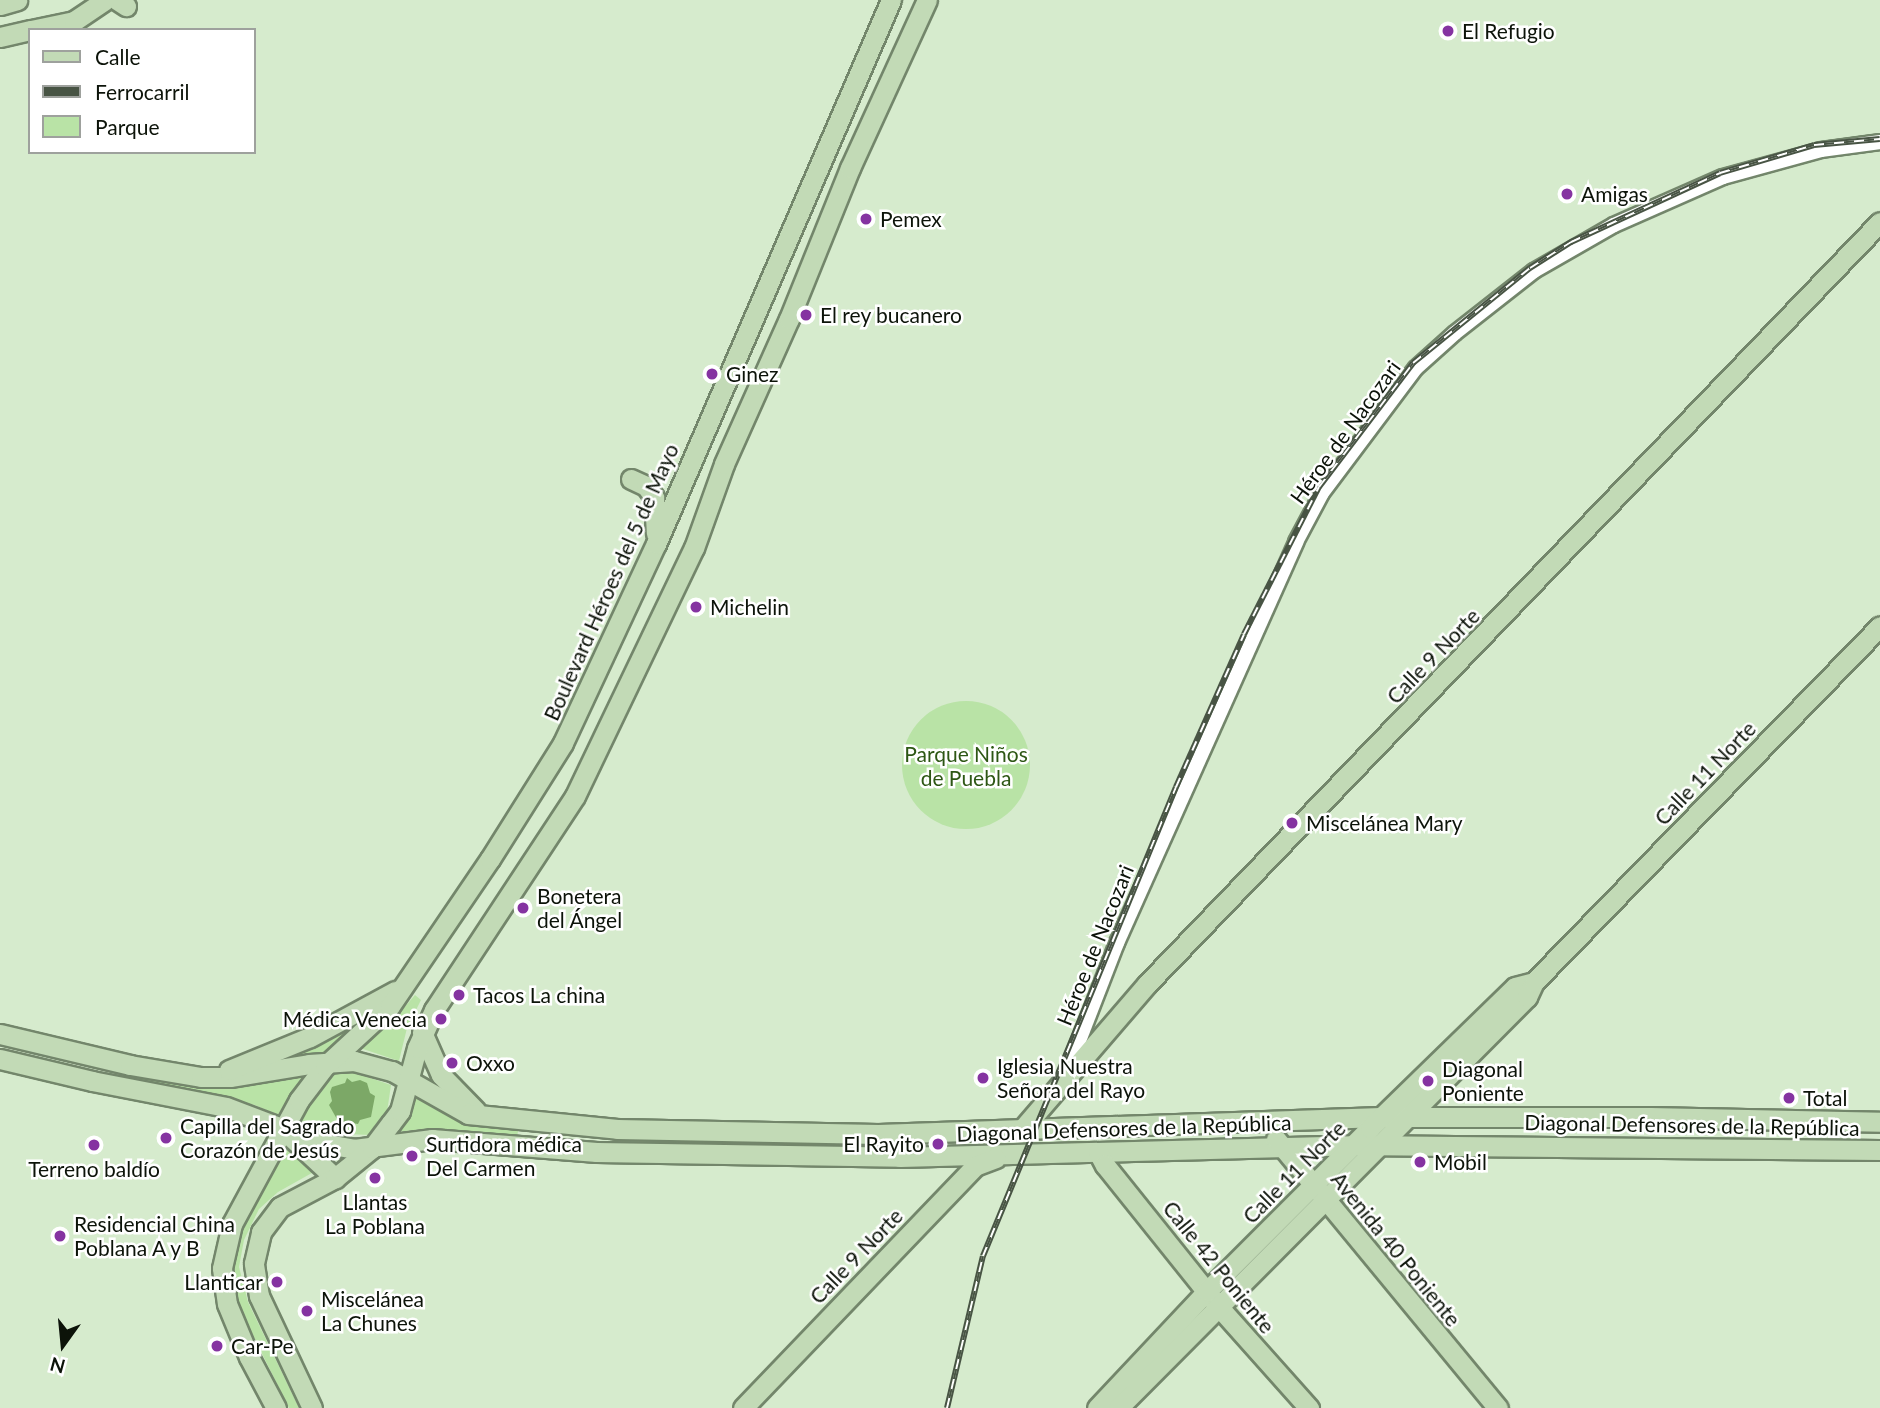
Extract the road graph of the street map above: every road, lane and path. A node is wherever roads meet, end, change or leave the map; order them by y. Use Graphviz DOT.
graph roads {
  1 [pos="17,0"];
  2 [pos="105,0"];
  3 [pos="891,0"];
  4 [pos="927,0"];
  5 [pos="0,5"];
  6 [pos="40,28"];
  7 [pos="28,30"];
  8 [pos="0,37"];
  9 [pos="1880,142"];
  10 [pos="1880,222"];
  11 [pos="631,480"];
  12 [pos="656,544"];
  13 [pos="1880,626"];
  14 [pos="1534,982"];
  15 [pos="402,987"];
  16 [pos="422,1032"];
  17 [pos="0,1034"];
  18 [pos="0,1059"];
  19 [pos="330,1062"];
  20 [pos="208,1077"];
  21 [pos="408,1079"];
  22 [pos="1065,1079"];
  23 [pos="246,1113"];
  24 [pos="482,1116"];
  25 [pos="1381,1117"];
  26 [pos="1409,1118"];
  27 [pos="1259,1120"];
  28 [pos="1880,1122"];
  29 [pos="1024,1126"];
  30 [pos="282,1128"];
  31 [pos="432,1139"];
  32 [pos="1353,1144"];
  33 [pos="1383,1144"];
  34 [pos="1282,1147"];
  35 [pos="372,1149"];
  36 [pos="1880,1150"];
  37 [pos="1098,1152"];
  38 [pos="1014,1153"];
  39 [pos="258,1174"];
  40 [pos="335,1178"];
  41 [pos="1313,1184"];
  42 [pos="1326,1200"];
  43 [pos="1213,1298"];
  44 [pos="276,1408"];
  45 [pos="312,1408"];
  46 [pos="743,1408"];
  47 [pos="1097,1408"];
  48 [pos="1118,1408"];
  49 [pos="1308,1408"];
  50 [pos="1498,1408"];
  1 -- 5 [label="main road"];
  2 -- 6 [label="main road"];
  3 -- 12 [label="main road, Boulevard Héroes del 5 de Mayo"];
  4 -- 16 [label="main road"];
  7 -- 8 [label="main road"];
  9 -- 22 [label="street, Héroe de Nacozari"];
  10 -- 22 [label="main road, Calle 9 Norte"];
  11 -- 12 [label="main road"];
  12 -- 15 [label="main road, Boulevard Héroes del 5 de Mayo"];
  13 -- 14 [label="main road, Calle 11 Norte"];
  14 -- 25 [label="main road, Calle 11 Norte"];
  14 -- 26 [label="main road, Calle 11 Norte"];
  15 -- 19 [label="main road, Boulevard Héroes del 5 de Mayo"];
  15 -- 20 [label="main road"];
  16 -- 21 [label="main road"];
  16 -- 24 [label="main road"];
  17 -- 20 [label="main road, Diagonal Defensores de la República"];
  18 -- 23 [label="main road, Diagonal Defensores de la República"];
  19 -- 20 [label="main road, Diagonal Defensores de la República"];
  19 -- 21 [label="main road, Diagonal Defensores de la República"];
  19 -- 30 [label="main road, Boulevard Héroes del 5 de Mayo"];
  21 -- 24 [label="main road, Diagonal Defensores de la República"];
  21 -- 35 [label="main road"];
  22 -- 29 [label="main road, Calle 9 Norte"];
  23 -- 30 [label="main road, Diagonal Defensores de la República"];
  23 -- 39 [label="main road"];
  24 -- 29 [label="main road, Diagonal Defensores de la República"];
  25 -- 26 [label="main road, Diagonal Defensores de la República"];
  25 -- 27 [label="main road, Diagonal Defensores de la República"];
  25 -- 32 [label="main road, Calle 11 Norte"];
  26 -- 28 [label="main road, Diagonal Defensores de la República"];
  26 -- 33 [label="main road, Calle 11 Norte"];
  27 -- 29 [label="main road, Diagonal Defensores de la República"];
  27 -- 34 [label="main road, Avenida 40 Poniente"];
  30 -- 35 [label="main road, Diagonal Defensores de la República"];
  30 -- 39 [label="main road, Boulevard Héroes del 5 de Mayo"];
  30 -- 40 [label="main road"];
  31 -- 35 [label="main road, Diagonal Defensores de la República"];
  31 -- 38 [label="main road, Diagonal Defensores de la República"];
  31 -- 40 [label="main road"];
  32 -- 33 [label="main road, Diagonal Defensores de la República"];
  32 -- 34 [label="main road, Diagonal Defensores de la República"];
  32 -- 41 [label="main road, Calle 11 Norte"];
  33 -- 36 [label="main road, Diagonal Defensores de la República"];
  33 -- 42 [label="main road, Calle 11 Norte"];
  34 -- 37 [label="main road, Diagonal Defensores de la República"];
  34 -- 41 [label="main road, Avenida 40 Poniente"];
  35 -- 40 [label="main road"];
  37 -- 38 [label="main road, Diagonal Defensores de la República"];
  37 -- 43 [label="main road, Calle 42 Poniente"];
  38 -- 46 [label="main road, Calle 9 Norte"];
  39 -- 44 [label="main road, Boulevard Héroes del 5 de Mayo"];
  40 -- 45 [label="main road"];
  41 -- 42 [label="main road, Avenida 40 Poniente"];
  41 -- 43 [label="main road, Calle 11 Norte"];
  42 -- 43 [label="main road, Calle 11 Norte"];
  42 -- 50 [label="main road, Avenida 40 Poniente"];
  43 -- 47 [label="main road, Calle 11 Norte"];
  43 -- 48 [label="main road, Calle 11 Norte"];
  43 -- 49 [label="main road, Calle 42 Poniente"];
}
